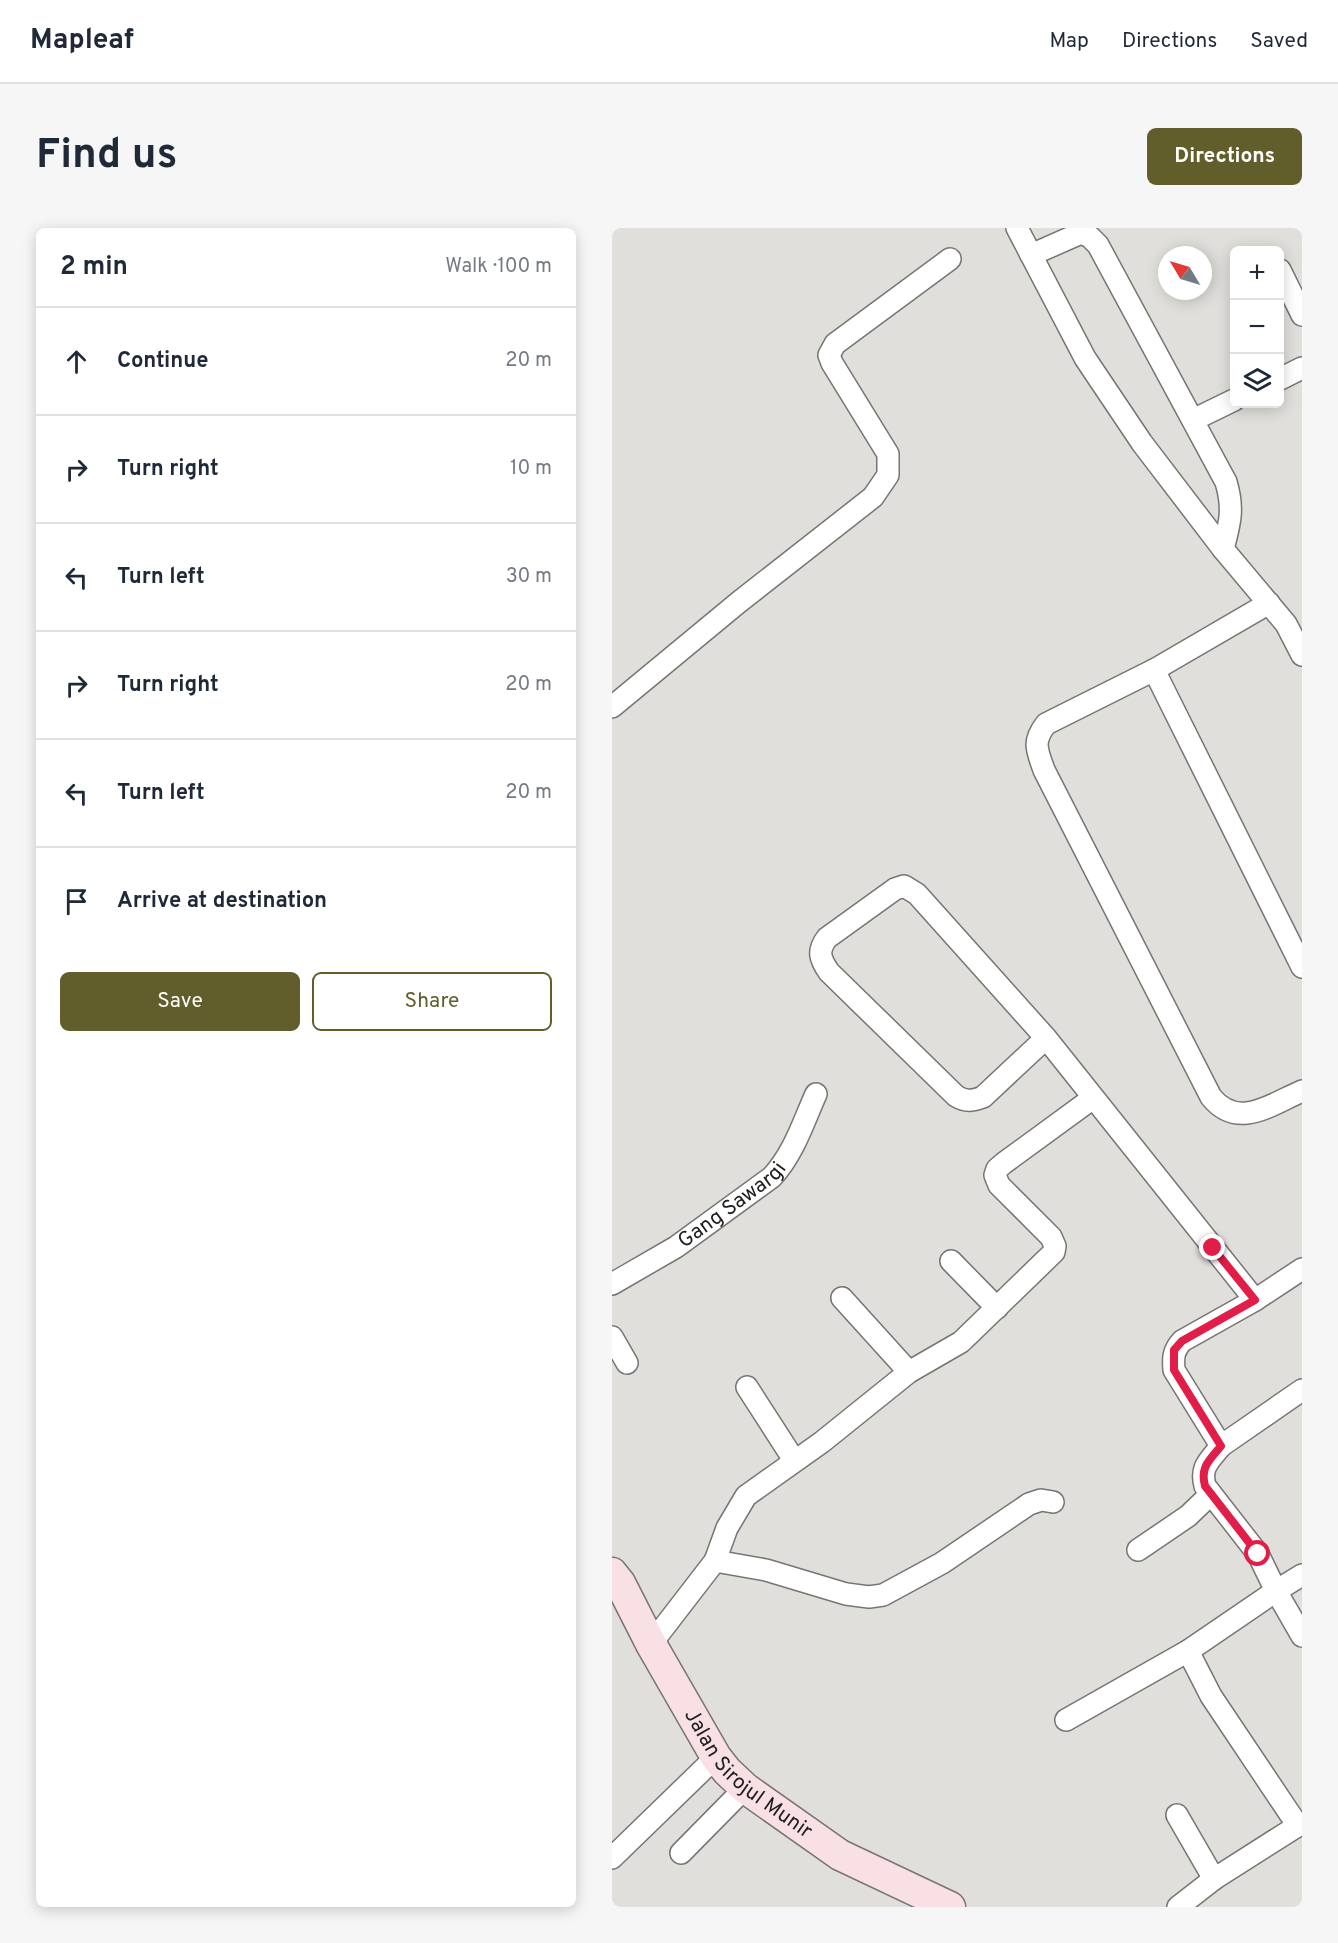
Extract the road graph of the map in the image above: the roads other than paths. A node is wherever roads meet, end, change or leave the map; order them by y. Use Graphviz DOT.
graph roads {
  1 [pos="1017,228"];
  2 [pos="1031,255"];
  3 [pos="950,259"];
  4 [pos="1284,278"];
  5 [pos="1302,315"];
  6 [pos="1302,368"];
  7 [pos="1284,377"];
  8 [pos="1230,402"];
  9 [pos="1193,420"];
  10 [pos="1223,549"];
  11 [pos="1269,603"];
  12 [pos="1294,620"];
  13 [pos="1302,655"];
  14 [pos="1154,670"];
  15 [pos="612,707"];
  16 [pos="1302,967"];
  17 [pos="1046,1038"];
  18 [pos="1302,1091"];
  19 [pos="816,1094"];
  20 [pos="1093,1098"];
  21 [pos="951,1261"];
  22 [pos="1302,1269"];
  23 [pos="612,1284"];
  24 [pos="842,1298"];
  25 [pos="1255,1300"];
  26 [pos="997,1308"];
  27 [pos="612,1336"];
  28 [pos="627,1362"];
  29 [pos="909,1372"];
  30 [pos="747,1387"];
  31 [pos="1302,1390"];
  32 [pos="1221,1446"];
  33 [pos="794,1460"];
  34 [pos="1211,1494"];
  35 [pos="1053,1502"];
  36 [pos="1138,1550"];
  37 [pos="716,1561"];
  38 [pos="612,1574"];
  39 [pos="1302,1575"];
  40 [pos="1276,1591"];
  41 [pos="1302,1636"];
  42 [pos="651,1644"];
  43 [pos="1188,1651"];
  44 [pos="1066,1720"];
  45 [pos="716,1757"];
  46 [pos="744,1788"];
  47 [pos="1177,1815"];
  48 [pos="1300,1825"];
  49 [pos="681,1853"];
  50 [pos="612,1857"];
  51 [pos="1214,1879"];
  52 [pos="950,1907"];
  53 [pos="1178,1907"];
  1 -- 2 [label="street"];
  2 -- 9 [label="street"];
  2 -- 10 [label="street"];
  3 -- 15 [label="street"];
  4 -- 5 [label="street"];
  6 -- 7 [label="street"];
  8 -- 9 [label="street"];
  9 -- 10 [label="street"];
  10 -- 11 [label="street"];
  11 -- 12 [label="street"];
  11 -- 14 [label="street"];
  12 -- 13 [label="street"];
  14 -- 16 [label="street"];
  14 -- 18 [label="street"];
  17 -- 17 [label="street"];
  17 -- 20 [label="street"];
  19 -- 23 [label="street, Gang Sawargi"];
  20 -- 25 [label="street"];
  20 -- 26 [label="street"];
  21 -- 26 [label="street"];
  22 -- 25 [label="street"];
  24 -- 29 [label="street"];
  25 -- 32 [label="street"];
  26 -- 29 [label="street"];
  27 -- 28 [label="street"];
  29 -- 33 [label="street"];
  30 -- 33 [label="street"];
  31 -- 32 [label="street"];
  32 -- 34 [label="street"];
  33 -- 37 [label="street"];
  34 -- 36 [label="street"];
  34 -- 40 [label="street"];
  35 -- 37 [label="street"];
  37 -- 42 [label="street"];
  38 -- 42 [label="street, Jalan Sirojul Munir"];
  39 -- 40 [label="street"];
  40 -- 41 [label="street"];
  40 -- 43 [label="street"];
  42 -- 45 [label="street, Jalan Sirojul Munir"];
  43 -- 44 [label="street"];
  43 -- 48 [label="street"];
  45 -- 46 [label="street, Jalan Sirojul Munir"];
  45 -- 50 [label="street"];
  46 -- 49 [label="street"];
  46 -- 52 [label="street, Jalan Sirojul Munir"];
  47 -- 51 [label="street"];
  48 -- 51 [label="street"];
  51 -- 53 [label="street"];
}
